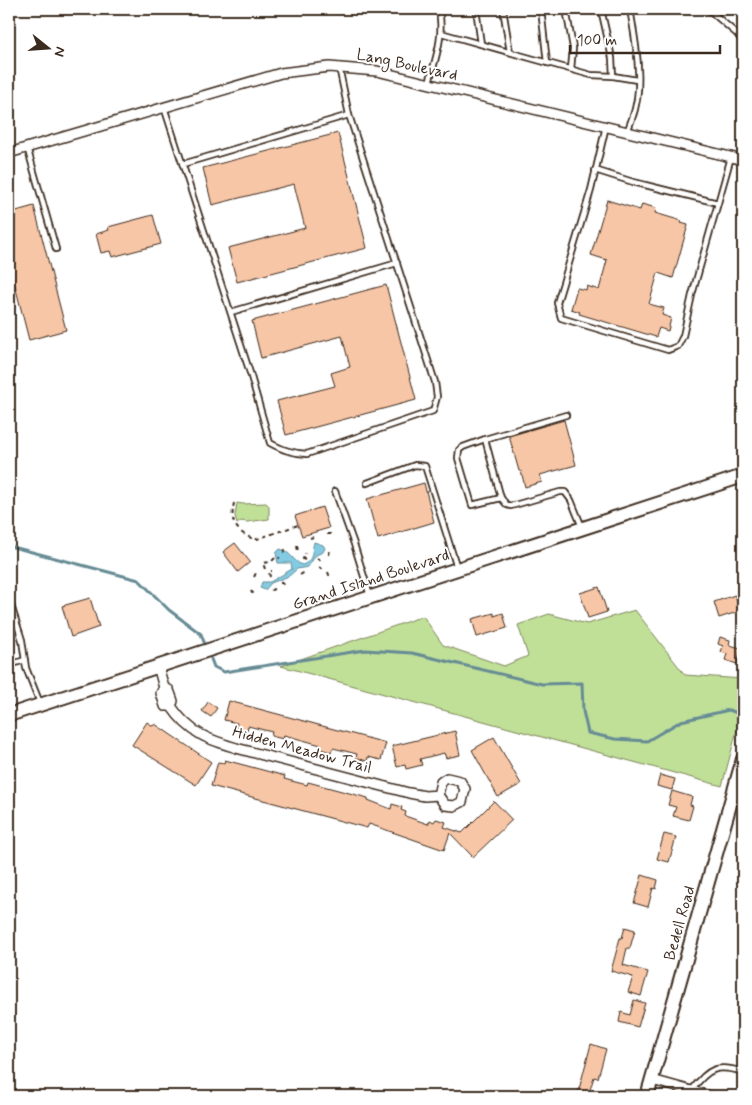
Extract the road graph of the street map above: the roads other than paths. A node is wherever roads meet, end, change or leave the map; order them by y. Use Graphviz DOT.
graph roads {
  1 [pos="438,9"];
  2 [pos="476,9"];
  3 [pos="503,9"];
  4 [pos="540,9"];
  5 [pos="566,9"];
  6 [pos="601,9"];
  7 [pos="630,9"];
  8 [pos="708,9"];
  9 [pos="441,33"];
  10 [pos="743,42"];
  11 [pos="481,44"];
  12 [pos="510,52"];
  13 [pos="547,63"];
  14 [pos="339,68"];
  15 [pos="572,70"];
  16 [pos="613,76"];
  17 [pos="637,80"];
  18 [pos="429,84"];
  19 [pos="164,107"];
  20 [pos="349,115"];
  21 [pos="606,126"];
  22 [pos="627,132"];
  23 [pos="27,147"];
  24 [pos="9,153"];
  25 [pos="731,157"];
  26 [pos="743,160"];
  27 [pos="183,164"];
  28 [pos="596,170"];
  29 [pos="718,202"];
  30 [pos="56,249"];
  31 [pos="397,263"];
  32 [pos="231,312"];
  33 [pos="566,415"];
  34 [pos="485,439"];
  35 [pos="743,476"];
  36 [pos="367,483"];
  37 [pos="335,491"];
  38 [pos="501,498"];
  39 [pos="582,528"];
  40 [pos="458,569"];
  41 [pos="370,597"];
  42 [pos="9,598"];
  43 [pos="25,660"];
  44 [pos="9,665"];
  45 [pos="158,666"];
  46 [pos="40,704"];
  47 [pos="9,715"];
  48 [pos="743,759"];
  49 [pos="438,795"];
  50 [pos="743,1072"];
  51 [pos="652,1080"];
  52 [pos="692,1091"];
  53 [pos="647,1096"];
  54 [pos="710,1096"];
  1 -- 9 [label="lane"];
  2 -- 11 [label="lane"];
  3 -- 12 [label="lane"];
  4 -- 13 [label="lane"];
  5 -- 15 [label="lane"];
  6 -- 16 [label="lane"];
  7 -- 17 [label="lane"];
  8 -- 10 [label="lane"];
  9 -- 11 [label="lane"];
  9 -- 18 [label="lane"];
  11 -- 12 [label="lane"];
  12 -- 13 [label="lane"];
  13 -- 15 [label="lane"];
  14 -- 18 [label="street, Lang Boulevard"];
  14 -- 19 [label="street, Lang Boulevard"];
  14 -- 20 [label="lane"];
  15 -- 16 [label="lane"];
  16 -- 17 [label="lane"];
  17 -- 22 [label="lane"];
  18 -- 21 [label="street, Lang Boulevard"];
  19 -- 23 [label="street, Lang Boulevard"];
  19 -- 27 [label="lane"];
  20 -- 27 [label="lane"];
  20 -- 31 [label="lane"];
  21 -- 22 [label="street, Lang Boulevard"];
  21 -- 28 [label="lane"];
  22 -- 25 [label="street, Lang Boulevard"];
  23 -- 24 [label="street, Lang Boulevard"];
  23 -- 30 [label="lane"];
  25 -- 26 [label="street, Lang Boulevard"];
  25 -- 29 [label="lane"];
  27 -- 32 [label="lane"];
  28 -- 29 [label="lane"];
  28 -- 29 [label="lane"];
  31 -- 32 [label="lane"];
  31 -- 32 [label="lane"];
  33 -- 34 [label="lane"];
  34 -- 38 [label="lane"];
  34 -- 38 [label="lane"];
  35 -- 39 [label="main road, Grand Island Boulevard"];
  36 -- 40 [label="lane"];
  37 -- 41 [label="lane"];
  38 -- 39 [label="lane"];
  39 -- 40 [label="main road, Grand Island Boulevard"];
  40 -- 41 [label="main road, Grand Island Boulevard"];
  41 -- 45 [label="main road, Grand Island Boulevard"];
  42 -- 43 [label="lane"];
  43 -- 44 [label="lane"];
  43 -- 46 [label="lane"];
  45 -- 46 [label="main road, Grand Island Boulevard"];
  45 -- 49 [label="street, Hidden Meadow Trail"];
  46 -- 47 [label="main road, Grand Island Boulevard"];
  48 -- 51 [label="main road, Bedell Road"];
  50 -- 52 [label="lane"];
  51 -- 52 [label="street"];
  51 -- 53 [label="main road, Bedell Road"];
  52 -- 54 [label="street"];
}
